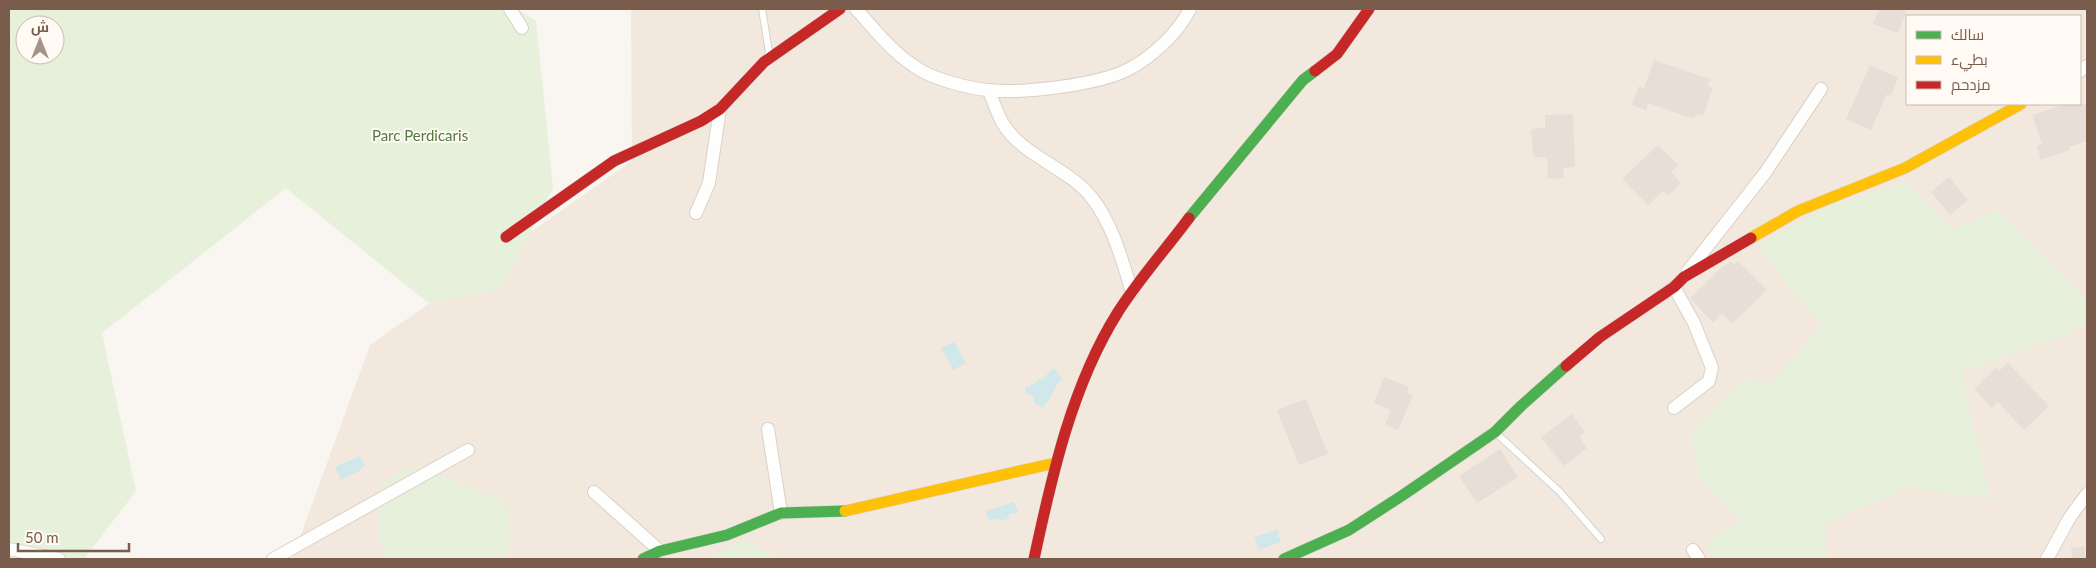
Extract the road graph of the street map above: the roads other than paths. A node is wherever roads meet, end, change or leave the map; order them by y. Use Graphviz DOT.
graph roads {
  1 [pos="510,9"];
  2 [pos="762,9"];
  3 [pos="840,9"];
  4 [pos="856,9"];
  5 [pos="1190,9"];
  6 [pos="1369,9"];
  7 [pos="522,28"];
  8 [pos="764,62"];
  9 [pos="1821,89"];
  10 [pos="989,91"];
  11 [pos="2019,105"];
  12 [pos="720,109"];
  13 [pos="696,213"];
  14 [pos="506,237"];
  15 [pos="1684,277"];
  16 [pos="1674,287"];
  17 [pos="1132,292"];
  18 [pos="1674,408"];
  19 [pos="768,429"];
  20 [pos="1496,432"];
  21 [pos="468,450"];
  22 [pos="1055,463"];
  23 [pos="594,492"];
  24 [pos="2087,494"];
  25 [pos="781,513"];
  26 [pos="1602,539"];
  27 [pos="9,549"];
  28 [pos="660,551"];
  29 [pos="59,559"];
  30 [pos="273,559"];
  31 [pos="643,559"];
  32 [pos="1034,559"];
  33 [pos="1284,559"];
  34 [pos="2047,559"];
  1 -- 7 [label="street"];
  2 -- 8 [label="lane"];
  3 -- 8 [label="street"];
  4 -- 10 [label="street"];
  5 -- 10 [label="street"];
  6 -- 17 [label="street"];
  8 -- 12 [label="street"];
  9 -- 15 [label="street"];
  10 -- 17 [label="street"];
  11 -- 15 [label="street"];
  12 -- 13 [label="street"];
  12 -- 14 [label="street"];
  15 -- 16 [label="street"];
  16 -- 18 [label="street"];
  16 -- 20 [label="street"];
  17 -- 22 [label="street"];
  19 -- 25 [label="street"];
  20 -- 26 [label="lane"];
  20 -- 33 [label="street"];
  21 -- 30 [label="street"];
  22 -- 25 [label="street"];
  22 -- 32 [label="street"];
  23 -- 28 [label="street"];
  24 -- 34 [label="street"];
  25 -- 28 [label="street"];
  27 -- 29 [label="street"];
  28 -- 31 [label="street"];
}
